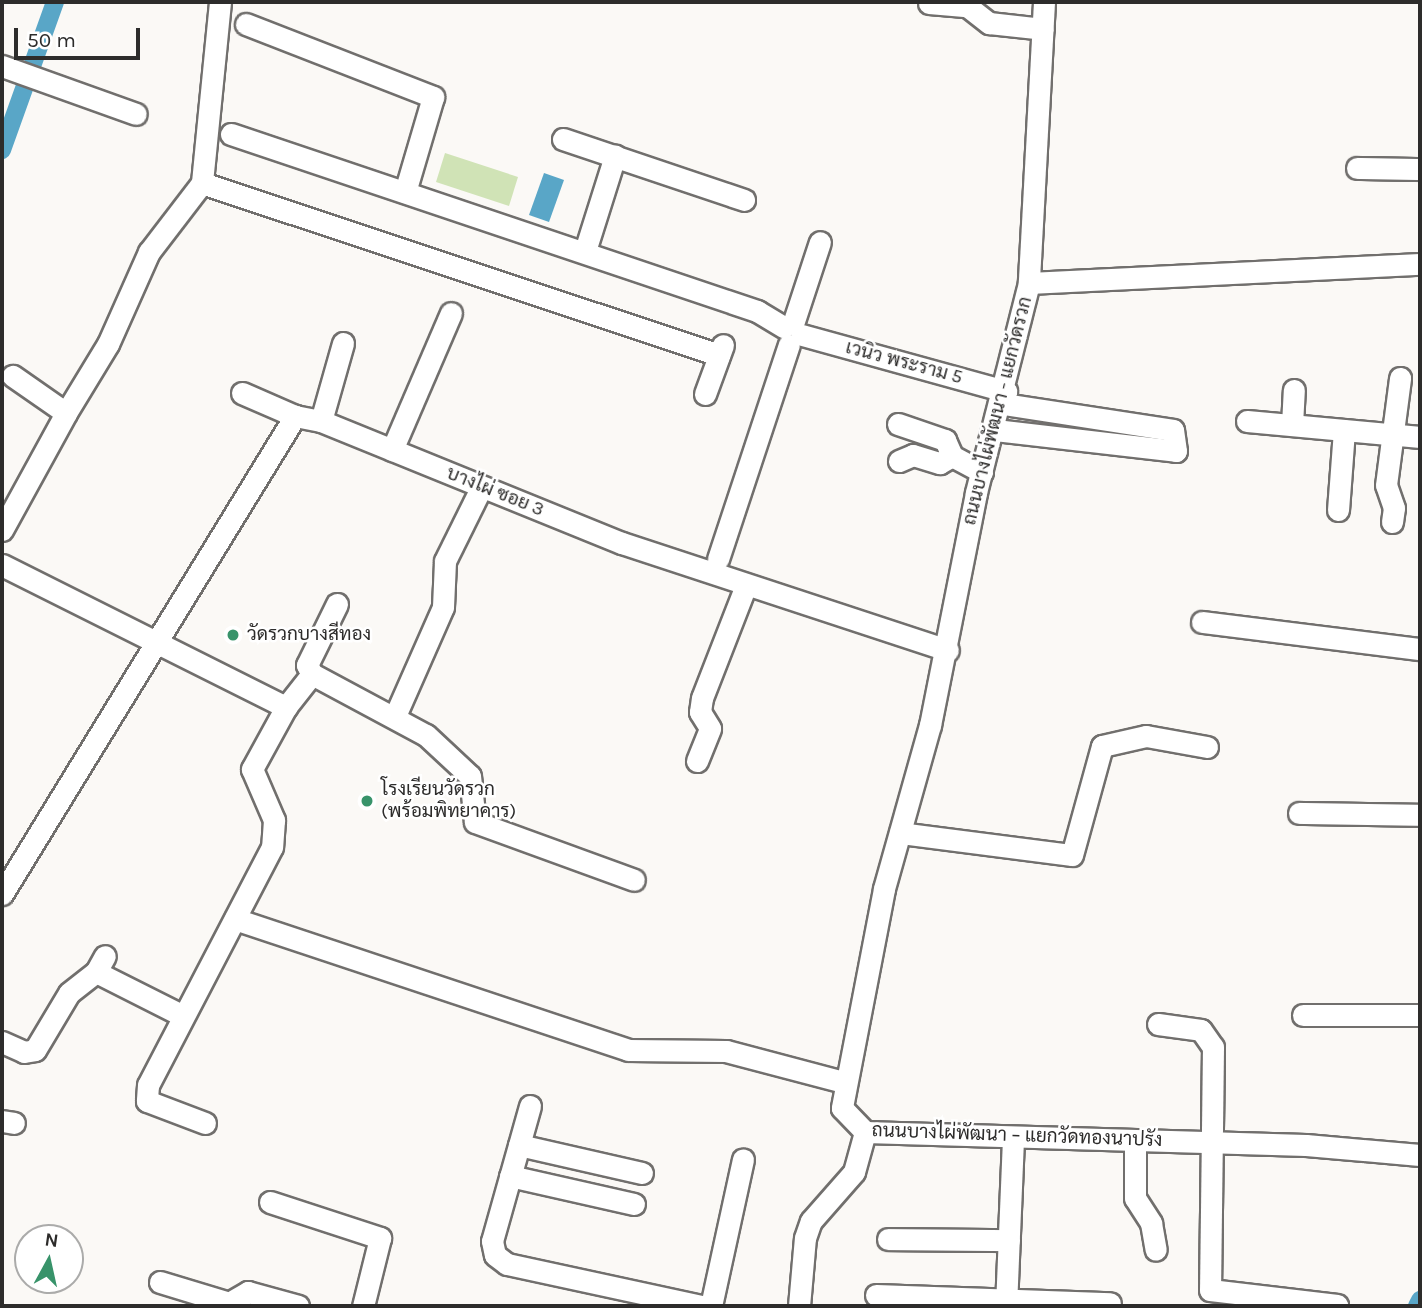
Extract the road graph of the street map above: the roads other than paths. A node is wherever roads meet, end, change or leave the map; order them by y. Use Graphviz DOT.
graph roads {
  1 [pos="220,2"];
  2 [pos="1044,2"];
  3 [pos="929,3"];
  4 [pos="246,24"];
  5 [pos="1044,29"];
  6 [pos="8,69"];
  7 [pos="135,114"];
  8 [pos="231,134"];
  9 [pos="563,139"];
  10 [pos="615,156"];
  11 [pos="1357,168"];
  12 [pos="1420,169"];
  13 [pos="202,184"];
  14 [pos="405,192"];
  15 [pos="744,200"];
  16 [pos="820,242"];
  17 [pos="584,251"];
  18 [pos="1420,264"];
  19 [pos="1029,283"];
  20 [pos="451,313"];
  21 [pos="792,332"];
  22 [pos="343,343"];
  23 [pos="13,376"];
  24 [pos="1400,378"];
  25 [pos="1294,390"];
  26 [pos="242,393"];
  27 [pos="705,394"];
  28 [pos="1005,398"];
  29 [pos="66,413"];
  30 [pos="295,416"];
  31 [pos="321,421"];
  32 [pos="1247,421"];
  33 [pos="898,424"];
  34 [pos="1292,425"];
  35 [pos="995,430"];
  36 [pos="1344,430"];
  37 [pos="1394,435"];
  38 [pos="1420,438"];
  39 [pos="392,450"];
  40 [pos="952,456"];
  41 [pos="899,461"];
  42 [pos="982,472"];
  43 [pos="481,488"];
  44 [pos="1338,510"];
  45 [pos="1392,522"];
  46 [pos="2,530"];
  47 [pos="718,559"];
  48 [pos="2,565"];
  49 [pos="746,585"];
  50 [pos="337,604"];
  51 [pos="1202,622"];
  52 [pos="158,644"];
  53 [pos="1420,649"];
  54 [pos="948,650"];
  55 [pos="312,674"];
  56 [pos="286,707"];
  57 [pos="395,716"];
  58 [pos="1207,747"];
  59 [pos="697,761"];
  60 [pos="1299,813"];
  61 [pos="1420,815"];
  62 [pos="900,833"];
  63 [pos="634,880"];
  64 [pos="2,894"];
  65 [pos="235,919"];
  66 [pos="1303,1015"];
  67 [pos="1420,1015"];
  68 [pos="183,1016"];
  69 [pos="1158,1024"];
  70 [pos="2,1042"];
  71 [pos="843,1082"];
  72 [pos="530,1106"];
  73 [pos="205,1124"];
  74 [pos="865,1132"];
  75 [pos="1013,1139"];
  76 [pos="1135,1142"];
  77 [pos="1214,1143"];
  78 [pos="519,1145"];
  79 [pos="1420,1156"];
  80 [pos="743,1159"];
  81 [pos="642,1173"];
  82 [pos="510,1176"];
  83 [pos="270,1202"];
  84 [pos="634,1204"];
  85 [pos="888,1240"];
  86 [pos="1009,1240"];
  87 [pos="1156,1250"];
  88 [pos="160,1282"];
  89 [pos="876,1295"];
  90 [pos="237,1303"];
  91 [pos="1006,1303"];
  92 [pos="1110,1303"];
  93 [pos="1337,1305"];
  94 [pos="298,1306"];
  95 [pos="363,1306"];
  96 [pos="702,1306"];
  97 [pos="711,1306"];
  98 [pos="799,1306"];
  1 -- 13 [label="street"];
  2 -- 5 [label="street, ถนนบางไผ่พัฒนา - แยกวัดรวก"];
  3 -- 5 [label="street"];
  4 -- 14 [label="street"];
  5 -- 19 [label="street, ถนนบางไผ่พัฒนา - แยกวัดรวก"];
  6 -- 7 [label="street"];
  8 -- 14 [label="street, เวนิว พระราม 5"];
  9 -- 10 [label="street"];
  10 -- 15 [label="street"];
  10 -- 17 [label="street"];
  11 -- 12 [label="street"];
  13 -- 27 [label="street"];
  13 -- 29 [label="street"];
  14 -- 17 [label="street, เวนิว พระราม 5"];
  16 -- 21 [label="street"];
  17 -- 21 [label="street, เวนิว พระราม 5"];
  18 -- 19 [label="street"];
  19 -- 28 [label="street, ถนนบางไผ่พัฒนา - แยกวัดรวก"];
  20 -- 39 [label="street"];
  21 -- 28 [label="street, เวนิว พระราม 5"];
  21 -- 47 [label="street"];
  22 -- 31 [label="street"];
  23 -- 29 [label="street"];
  24 -- 37 [label="street"];
  25 -- 34 [label="street"];
  26 -- 30 [label="street, บางไผ่ ซอย 3"];
  28 -- 35 [label="street, ถนนบางไผ่พัฒนา - แยกวัดรวก"];
  28 -- 35 [label="street, เวนิว พระราม 5"];
  29 -- 46 [label="street"];
  30 -- 31 [label="street, บางไผ่ ซอย 3"];
  30 -- 52 [label="street"];
  31 -- 39 [label="street, บางไผ่ ซอย 3"];
  32 -- 34 [label="street"];
  33 -- 40 [label="street"];
  34 -- 36 [label="street"];
  35 -- 42 [label="street, ถนนบางไผ่พัฒนา - แยกวัดรวก"];
  36 -- 37 [label="street"];
  36 -- 44 [label="street"];
  37 -- 38 [label="street"];
  37 -- 45 [label="street"];
  39 -- 43 [label="street, บางไผ่ ซอย 3"];
  40 -- 41 [label="street"];
  40 -- 42 [label="street"];
  42 -- 54 [label="street, ถนนบางไผ่พัฒนา - แยกวัดรวก"];
  43 -- 49 [label="street, บางไผ่ ซอย 3"];
  43 -- 57 [label="street"];
  48 -- 52 [label="street"];
  49 -- 54 [label="street, บางไผ่ ซอย 3"];
  49 -- 59 [label="street"];
  50 -- 55 [label="street"];
  51 -- 53 [label="street"];
  52 -- 56 [label="street"];
  52 -- 64 [label="street"];
  54 -- 62 [label="street, ถนนบางไผ่พัฒนา – แยกวัดทองนาปรัง"];
  55 -- 56 [label="street"];
  55 -- 57 [label="street"];
  56 -- 65 [label="street"];
  57 -- 63 [label="street"];
  58 -- 62 [label="street"];
  60 -- 61 [label="street"];
  62 -- 71 [label="street, ถนนบางไผ่พัฒนา – แยกวัดทองนาปรัง"];
  65 -- 68 [label="street"];
  65 -- 71 [label="street"];
  66 -- 67 [label="street"];
  68 -- 70 [label="street"];
  68 -- 73 [label="street"];
  69 -- 77 [label="street"];
  71 -- 74 [label="street, ถนนบางไผ่พัฒนา – แยกวัดทองนาปรัง"];
  72 -- 78 [label="street"];
  74 -- 75 [label="street, ถนนบางไผ่พัฒนา – แยกวัดทองนาปรัง"];
  74 -- 98 [label="street"];
  75 -- 76 [label="street, ถนนบางไผ่พัฒนา – แยกวัดทองนาปรัง"];
  75 -- 86 [label="street"];
  76 -- 77 [label="street, ถนนบางไผ่พัฒนา – แยกวัดทองนาปรัง"];
  76 -- 87 [label="street"];
  77 -- 79 [label="street, ถนนบางไผ่พัฒนา – แยกวัดทองนาปรัง"];
  77 -- 93 [label="street"];
  78 -- 81 [label="street"];
  78 -- 82 [label="street"];
  80 -- 97 [label="street"];
  82 -- 84 [label="street"];
  82 -- 96 [label="street"];
  83 -- 95 [label="street"];
  85 -- 86 [label="street"];
  86 -- 91 [label="street"];
  88 -- 90 [label="street"];
  89 -- 91 [label="street"];
  90 -- 94 [label="street"];
  91 -- 92 [label="street"];
}
